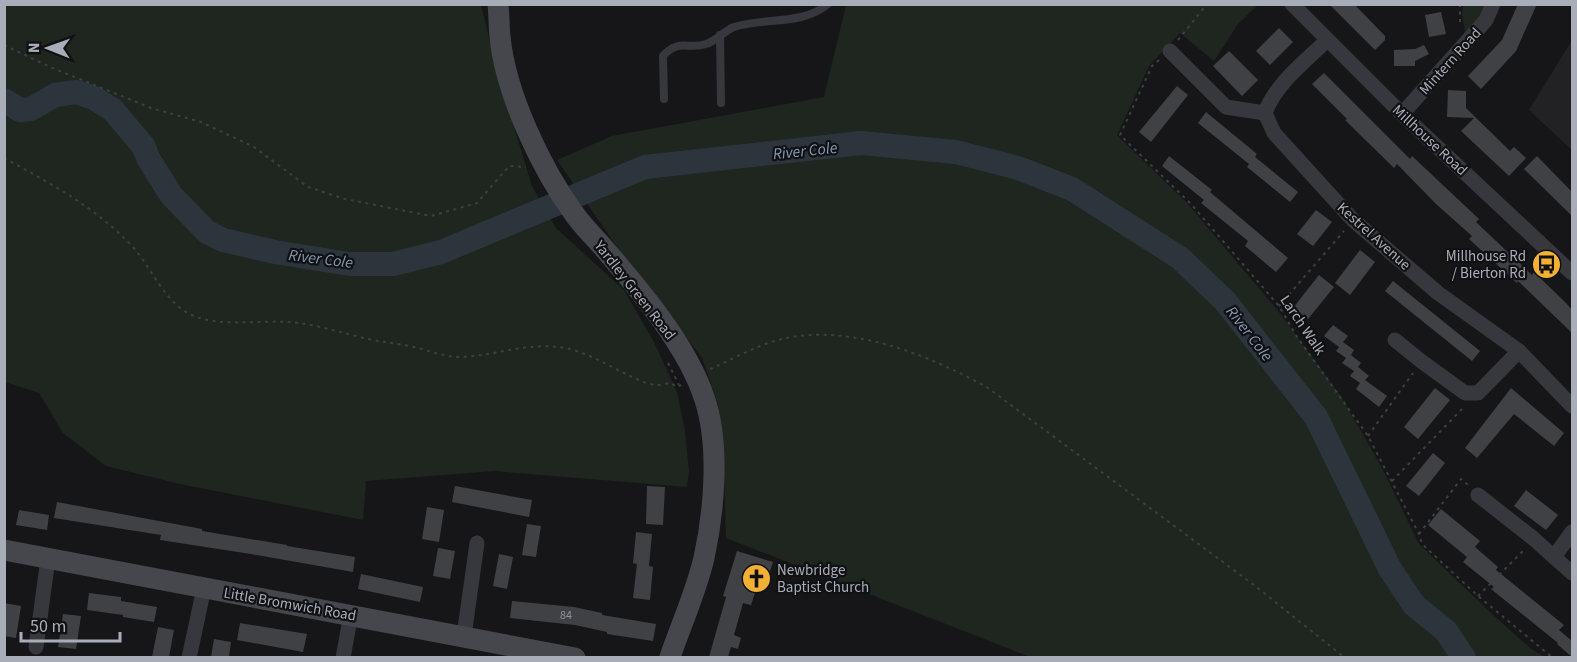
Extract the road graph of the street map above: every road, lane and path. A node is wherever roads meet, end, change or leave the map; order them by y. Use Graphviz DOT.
graph roads {
  1 [pos="498,4"];
  2 [pos="828,4"];
  3 [pos="1207,4"];
  4 [pos="1292,4"];
  5 [pos="1493,4"];
  6 [pos="720,35"];
  7 [pos="1327,40"];
  8 [pos="4,45"];
  9 [pos="1170,51"];
  10 [pos="664,99"];
  11 [pos="721,103"];
  12 [pos="1265,113"];
  13 [pos="1402,114"];
  14 [pos="534,167"];
  15 [pos="1353,220"];
  16 [pos="1572,273"];
  17 [pos="1279,306"];
  18 [pos="1395,340"];
  19 [pos="1519,351"];
  20 [pos="1421,361"];
  21 [pos="1478,393"];
  22 [pos="1572,406"];
  23 [pos="1368,436"];
  24 [pos="1392,481"];
  25 [pos="1478,495"];
  26 [pos="1572,532"];
  27 [pos="1419,534"];
  28 [pos="1534,539"];
  29 [pos="477,543"];
  30 [pos="4,550"];
  31 [pos="1554,557"];
  32 [pos="48,559"];
  33 [pos="1572,573"];
  34 [pos="204,588"];
  35 [pos="1479,596"];
  36 [pos="351,614"];
  37 [pos="464,636"];
  38 [pos="36,647"];
  39 [pos="501,650"];
  40 [pos="189,657"];
  41 [pos="343,657"];
  42 [pos="574,657"];
  43 [pos="656,657"];
  44 [pos="670,657"];
  45 [pos="1553,657"];
  1 -- 44 [label="street, Yardley Green Road"];
  2 -- 6 [label="lane"];
  3 -- 9 [label="path, Larch Walk"];
  4 -- 7 [label="street, Millhouse Road"];
  5 -- 13 [label="street, Mintern Road"];
  6 -- 10 [label="lane"];
  6 -- 11 [label="lane"];
  7 -- 12 [label="street"];
  7 -- 13 [label="street, Millhouse Road"];
  8 -- 14 [label="path"];
  9 -- 12 [label="street"];
  9 -- 17 [label="path, Larch Walk"];
  12 -- 15 [label="street, Kestrel Avenue"];
  13 -- 16 [label="street, Millhouse Road"];
  15 -- 17 [label="path"];
  15 -- 19 [label="street, Kestrel Avenue"];
  17 -- 23 [label="path, Larch Walk"];
  18 -- 20 [label="street"];
  19 -- 21 [label="street"];
  19 -- 22 [label="street, Kestrel Avenue"];
  20 -- 21 [label="street"];
  20 -- 23 [label="path"];
  21 -- 24 [label="path"];
  23 -- 24 [label="path, Larch Walk"];
  24 -- 27 [label="path, Larch Walk"];
  25 -- 27 [label="path"];
  25 -- 28 [label="street"];
  26 -- 31 [label="street"];
  27 -- 35 [label="path, Larch Walk"];
  28 -- 31 [label="street"];
  28 -- 35 [label="path"];
  29 -- 37 [label="street"];
  30 -- 32 [label="street, Little Bromwich Road"];
  31 -- 33 [label="street"];
  32 -- 34 [label="street, Little Bromwich Road"];
  32 -- 38 [label="street"];
  34 -- 36 [label="street, Little Bromwich Road"];
  34 -- 40 [label="street"];
  35 -- 45 [label="path, Larch Walk"];
  36 -- 37 [label="street, Little Bromwich Road"];
  36 -- 41 [label="street"];
  37 -- 39 [label="street, Little Bromwich Road"];
  39 -- 42 [label="street, Little Bromwich Road"];
  43 -- 44 [label="street"];
}
